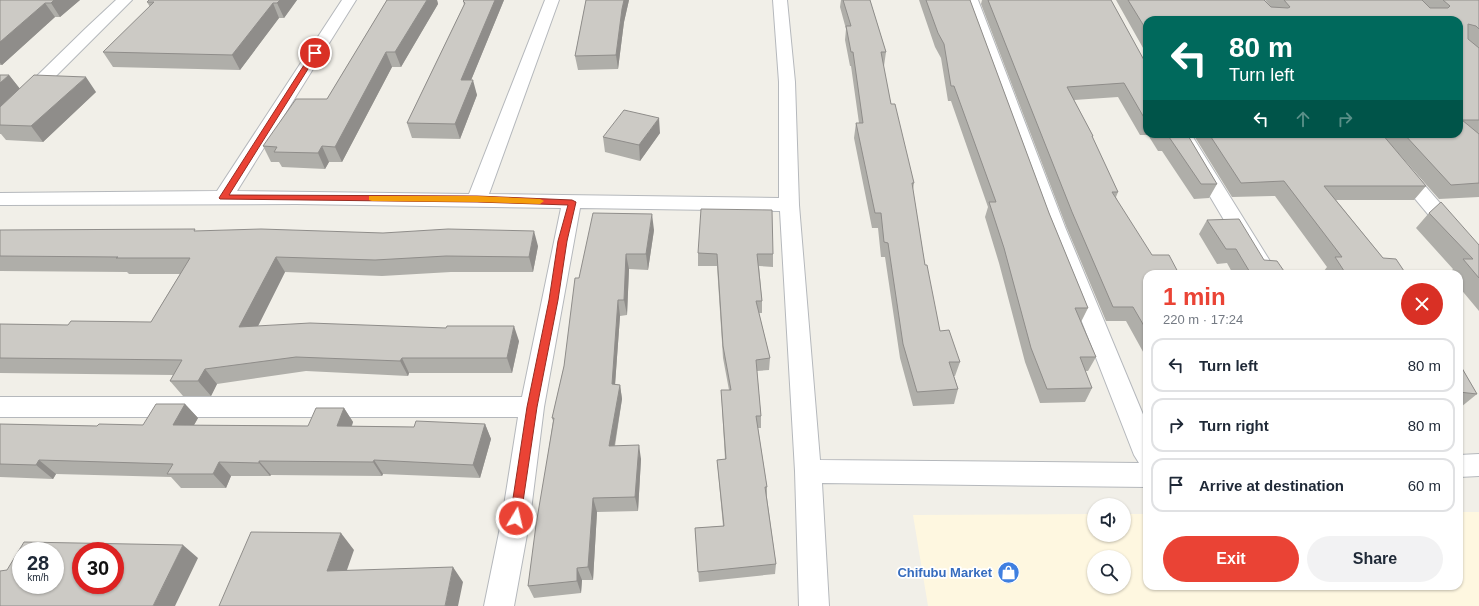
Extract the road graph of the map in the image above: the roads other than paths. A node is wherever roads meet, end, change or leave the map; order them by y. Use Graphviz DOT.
graph roads {
  1 [pos="125,0"];
  2 [pos="349,0"];
  3 [pos="552,0"];
  4 [pos="780,0"];
  5 [pos="971,0"];
  6 [pos="0,122"];
  7 [pos="1184,138"];
  8 [pos="1373,138"];
  9 [pos="223,198"];
  10 [pos="0,199"];
  11 [pos="477,199"];
  12 [pos="572,202"];
  13 [pos="789,205"];
  14 [pos="1479,262"];
  15 [pos="1265,270"];
  16 [pos="0,407"];
  17 [pos="532,407"];
  18 [pos="1143,445"];
  19 [pos="1479,465"];
  20 [pos="1463,466"];
  21 [pos="808,471"];
  22 [pos="1143,476"];
  23 [pos="499,606"];
  24 [pos="814,606"];
  1 -- 6 [label="street"];
  2 -- 9 [label="street"];
  3 -- 11 [label="street"];
  4 -- 13 [label="street"];
  5 -- 18 [label="street"];
  7 -- 15 [label="street"];
  8 -- 14 [label="street"];
  9 -- 10 [label="street"];
  9 -- 11 [label="street"];
  11 -- 12 [label="street"];
  12 -- 13 [label="street"];
  12 -- 17 [label="street"];
  13 -- 21 [label="street"];
  16 -- 17 [label="street"];
  17 -- 23 [label="street"];
  19 -- 20 [label="street"];
  21 -- 22 [label="street"];
  21 -- 24 [label="street"];
}
